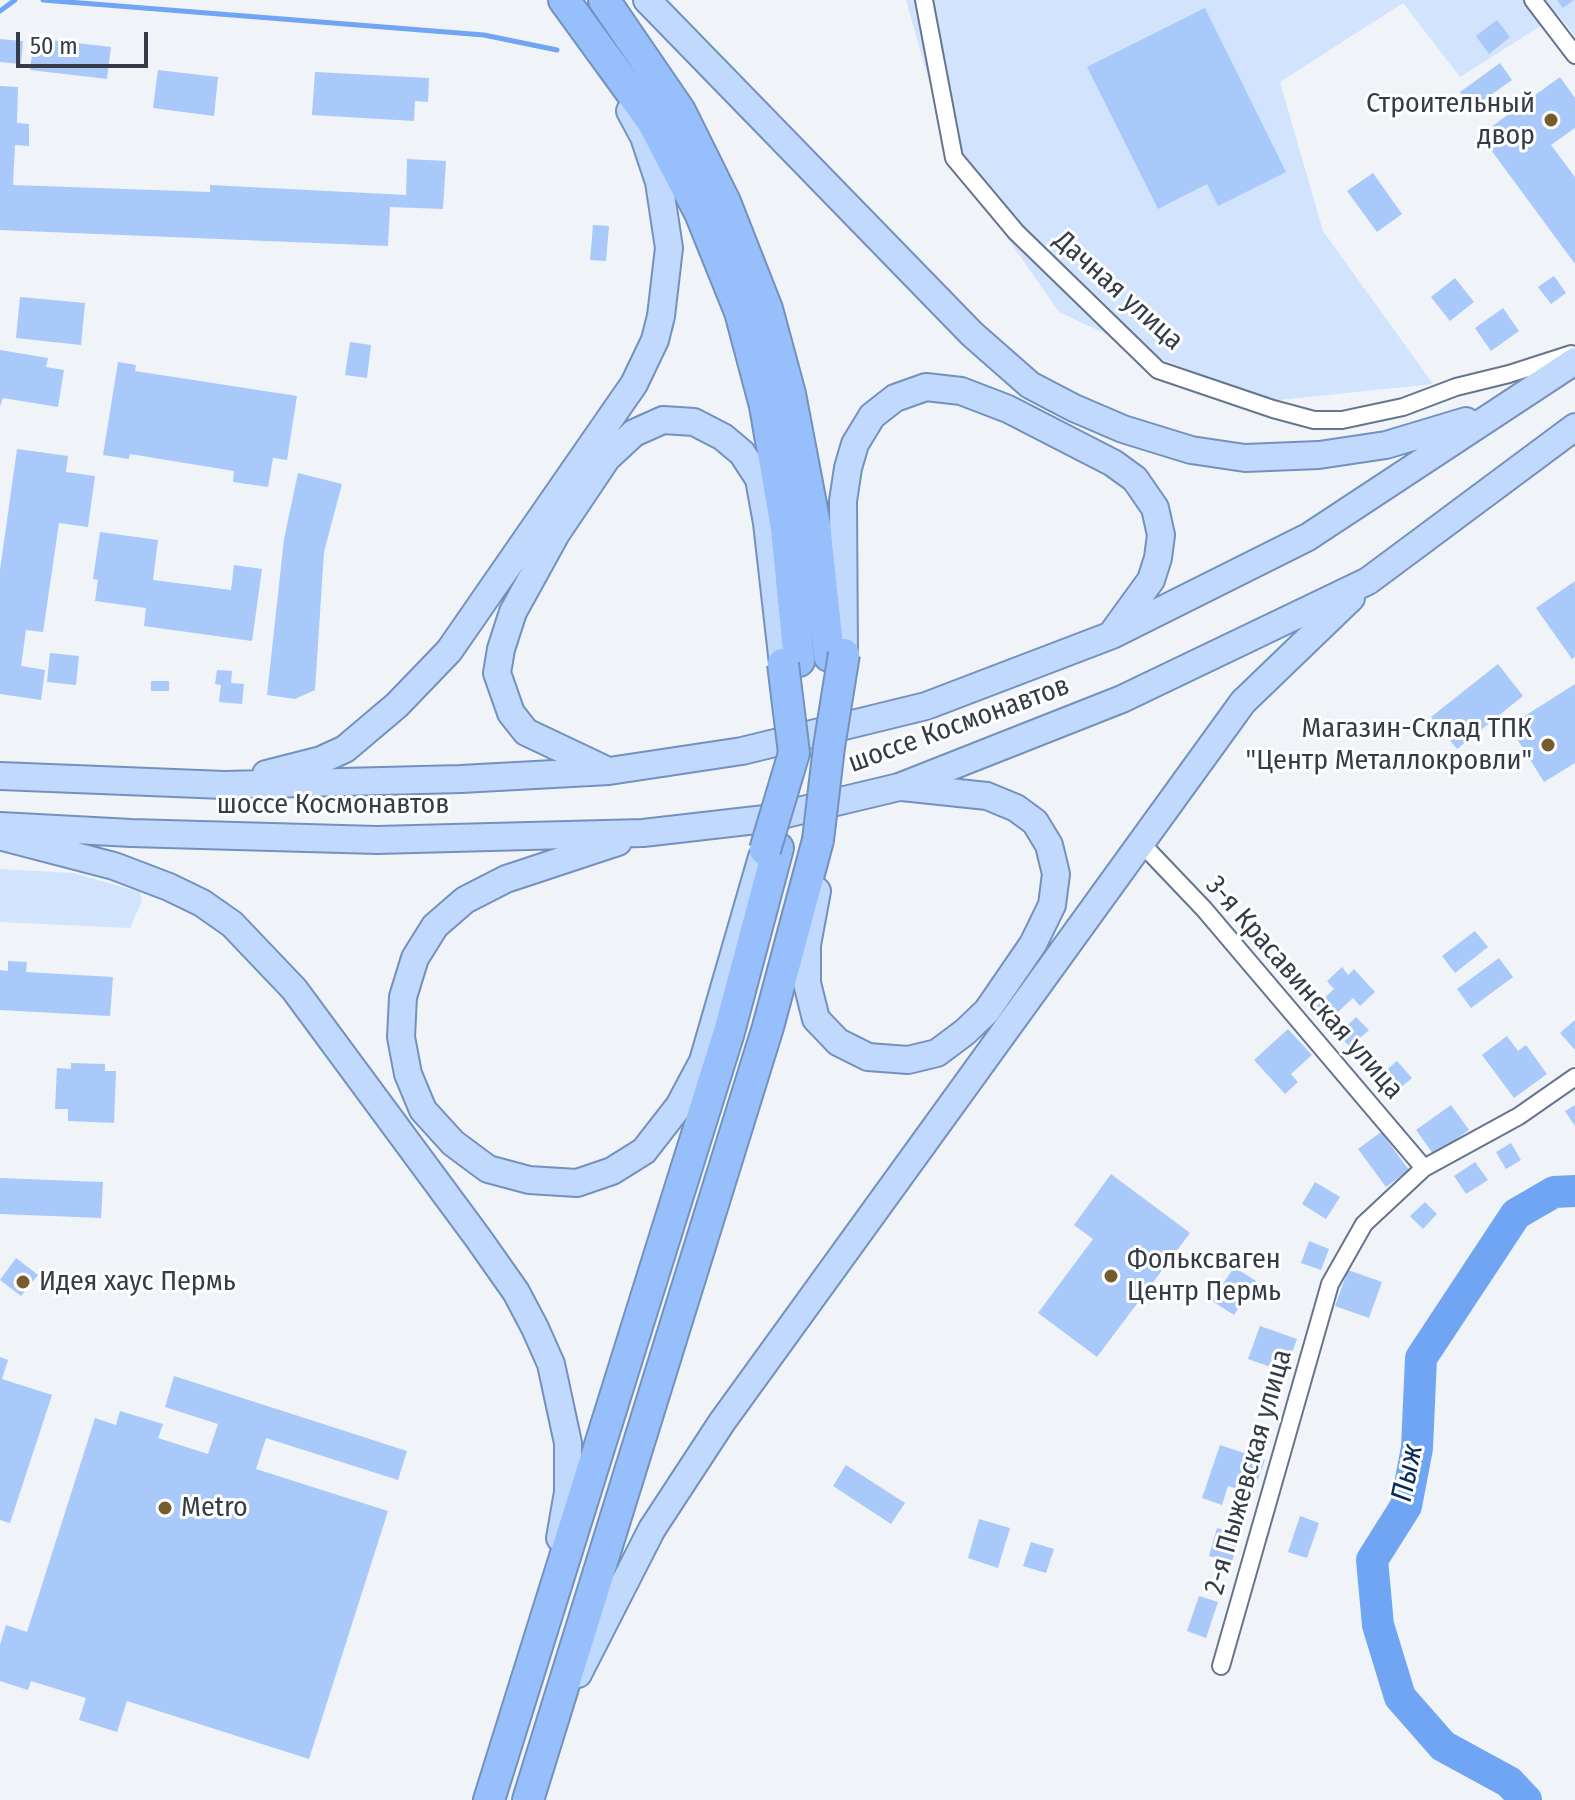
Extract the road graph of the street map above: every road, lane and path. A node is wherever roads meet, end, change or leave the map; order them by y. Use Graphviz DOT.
graph roads {
  1 [pos="552,0"];
  2 [pos="564,0"];
  3 [pos="604,0"];
  4 [pos="647,0"];
  5 [pos="924,0"];
  6 [pos="1533,0"];
  7 [pos="1575,55"];
  8 [pos="1575,353"];
  9 [pos="1575,361"];
  10 [pos="1503,407"];
  11 [pos="1575,427"];
  12 [pos="1368,581"];
  13 [pos="1112,635"];
  14 [pos="836,655"];
  15 [pos="791,663"];
  16 [pos="609,771"];
  17 [pos="0,776"];
  18 [pos="224,785"];
  19 [pos="899,787"];
  20 [pos="0,826"];
  21 [pos="643,833"];
  22 [pos="0,836"];
  23 [pos="825,839"];
  24 [pos="1142,844"];
  25 [pos="771,849"];
  26 [pos="1575,1077"];
  27 [pos="1424,1168"];
  28 [pos="1221,1666"];
  29 [pos="525,1686"];
  30 [pos="489,1800"];
  31 [pos="529,1800"];
  1 -- 18 [label="main road"];
  2 -- 15 [label="highway"];
  3 -- 14 [label="highway"];
  4 -- 10 [label="main road"];
  5 -- 8 [label="street, Дачная улица"];
  6 -- 7 [label="street"];
  9 -- 10 [label="main road, шоссе Космонавтов"];
  10 -- 13 [label="main road, шоссе Космонавтов"];
  11 -- 12 [label="main road, шоссе Космонавтов"];
  12 -- 19 [label="main road, шоссе Космонавтов"];
  12 -- 24 [label="main road"];
  13 -- 14 [label="main road"];
  13 -- 16 [label="main road, шоссе Космонавтов"];
  14 -- 23 [label="highway, bridge"];
  15 -- 16 [label="main road"];
  15 -- 25 [label="highway, bridge"];
  16 -- 18 [label="main road, шоссе Космонавтов"];
  17 -- 18 [label="main road, шоссе Космонавтов"];
  19 -- 21 [label="main road, шоссе Космонавтов"];
  19 -- 23 [label="main road"];
  20 -- 21 [label="main road, шоссе Космонавтов"];
  21 -- 25 [label="main road"];
  22 -- 29 [label="main road"];
  23 -- 31 [label="highway"];
  24 -- 27 [label="street, 3-я Красавинская улица"];
  24 -- 31 [label="main road"];
  25 -- 29 [label="highway"];
  26 -- 27 [label="street, 2-я Пыжевская улица"];
  27 -- 28 [label="street, 2-я Пыжевская улица"];
  29 -- 30 [label="highway"];
}
